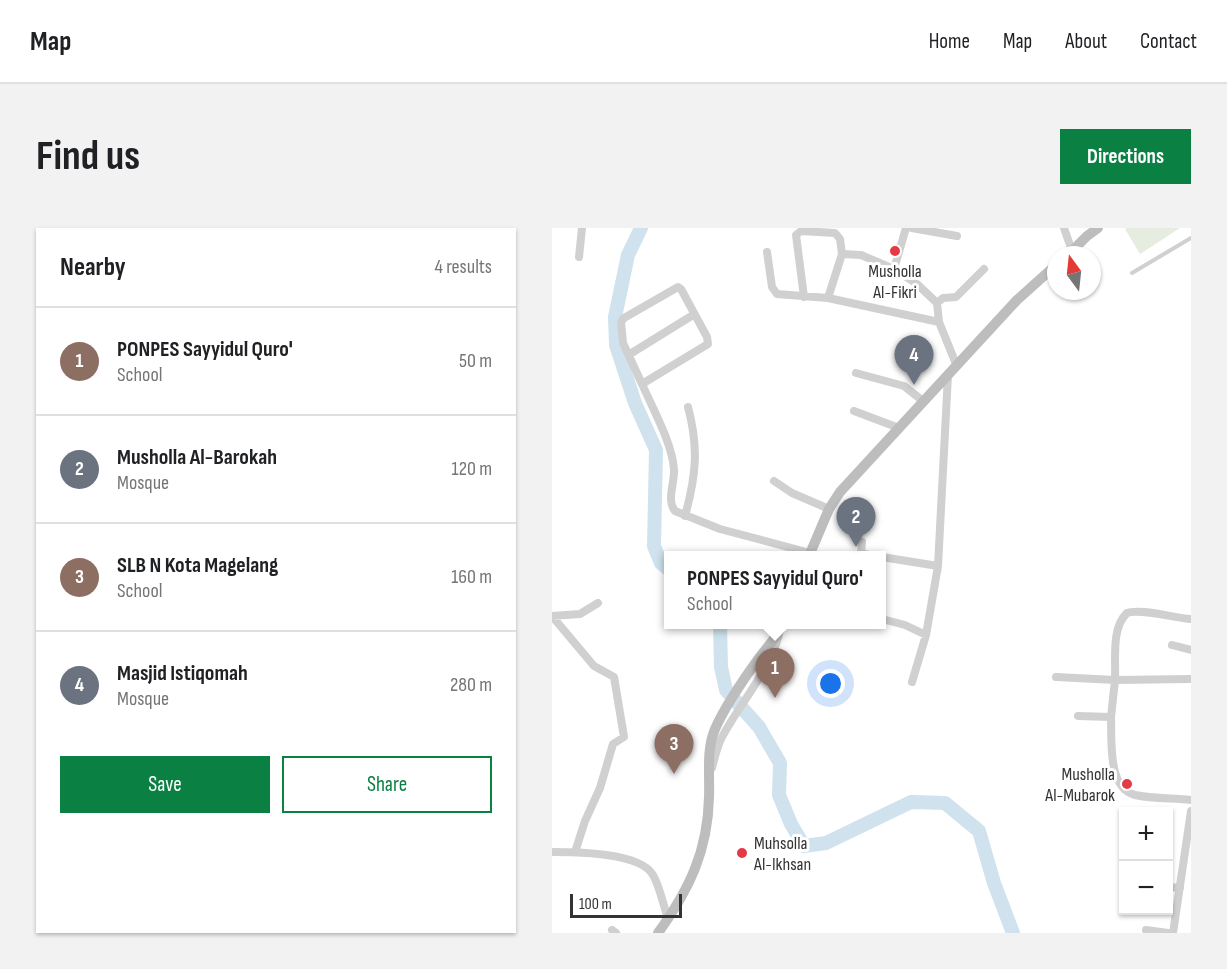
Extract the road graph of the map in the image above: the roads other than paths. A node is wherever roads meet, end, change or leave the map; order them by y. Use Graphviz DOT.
graph roads {
  1 [pos="582,228"];
  2 [pos="906,228"];
  3 [pos="912,228"];
  4 [pos="1064,228"];
  5 [pos="1098,228"];
  6 [pos="957,236"];
  7 [pos="1191,238"];
  8 [pos="1068,246"];
  9 [pos="1077,246"];
  10 [pos="767,252"];
  11 [pos="842,254"];
  12 [pos="579,257"];
  13 [pos="894,269"];
  14 [pos="984,269"];
  15 [pos="1047,273"];
  16 [pos="1132,273"];
  17 [pos="804,297"];
  18 [pos="828,298"];
  19 [pos="937,303"];
  20 [pos="693,315"];
  21 [pos="939,322"];
  22 [pos="630,354"];
  23 [pos="952,368"];
  24 [pos="856,373"];
  25 [pos="642,384"];
  26 [pos="923,401"];
  27 [pos="688,408"];
  28 [pos="854,411"];
  29 [pos="899,428"];
  30 [pos="774,481"];
  31 [pos="829,509"];
  32 [pos="685,516"];
  33 [pos="862,542"];
  34 [pos="799,551"];
  35 [pos="811,551"];
  36 [pos="861,551"];
  37 [pos="886,558"];
  38 [pos="938,566"];
  39 [pos="598,603"];
  40 [pos="552,616"];
  41 [pos="886,619"];
  42 [pos="1191,619"];
  43 [pos="780,629"];
  44 [pos="781,629"];
  45 [pos="926,635"];
  46 [pos="1172,645"];
  47 [pos="1191,650"];
  48 [pos="1056,677"];
  49 [pos="1115,680"];
  50 [pos="1191,680"];
  51 [pos="912,682"];
  52 [pos="1078,716"];
  53 [pos="1111,717"];
  54 [pos="725,722"];
  55 [pos="1191,800"];
  56 [pos="1191,811"];
  57 [pos="552,852"];
  58 [pos="575,852"];
  59 [pos="1173,887"];
  60 [pos="1180,888"];
  61 [pos="668,918"];
  62 [pos="1146,930"];
  63 [pos="658,933"];
  64 [pos="1168,933"];
  65 [pos="1173,933"];
  1 -- 12 [label="street"];
  2 -- 13 [label="street"];
  3 -- 6 [label="street"];
  4 -- 8 [label="street"];
  5 -- 9 [label="street"];
  7 -- 16 [label="lane"];
  10 -- 17 [label="street"];
  11 -- 13 [label="street"];
  11 -- 17 [label="street"];
  11 -- 18 [label="street"];
  13 -- 19 [label="street"];
  14 -- 19 [label="street"];
  15 -- 23 [label="street"];
  17 -- 18 [label="street"];
  18 -- 21 [label="street"];
  19 -- 21 [label="street"];
  20 -- 22 [label="street"];
  20 -- 22 [label="street"];
  20 -- 25 [label="street"];
  21 -- 23 [label="street"];
  22 -- 25 [label="street"];
  23 -- 26 [label="street"];
  23 -- 38 [label="street"];
  24 -- 26 [label="street"];
  25 -- 32 [label="street"];
  26 -- 29 [label="street"];
  27 -- 32 [label="street"];
  28 -- 29 [label="street"];
  29 -- 31 [label="street"];
  30 -- 31 [label="street"];
  31 -- 35 [label="street"];
  32 -- 34 [label="street"];
  33 -- 36 [label="street"];
  37 -- 38 [label="street"];
  38 -- 45 [label="street"];
  39 -- 40 [label="street"];
  40 -- 58 [label="street"];
  41 -- 45 [label="street"];
  42 -- 49 [label="street"];
  43 -- 54 [label="street"];
  44 -- 54 [label="street"];
  45 -- 51 [label="street"];
  46 -- 47 [label="street"];
  48 -- 49 [label="street"];
  49 -- 50 [label="street"];
  49 -- 53 [label="street"];
  52 -- 53 [label="street"];
  53 -- 55 [label="street"];
  54 -- 61 [label="street"];
  56 -- 60 [label="street"];
  57 -- 58 [label="street"];
  58 -- 61 [label="street"];
  59 -- 60 [label="street"];
  60 -- 65 [label="street"];
  61 -- 63 [label="street"];
  62 -- 64 [label="street"];
}
